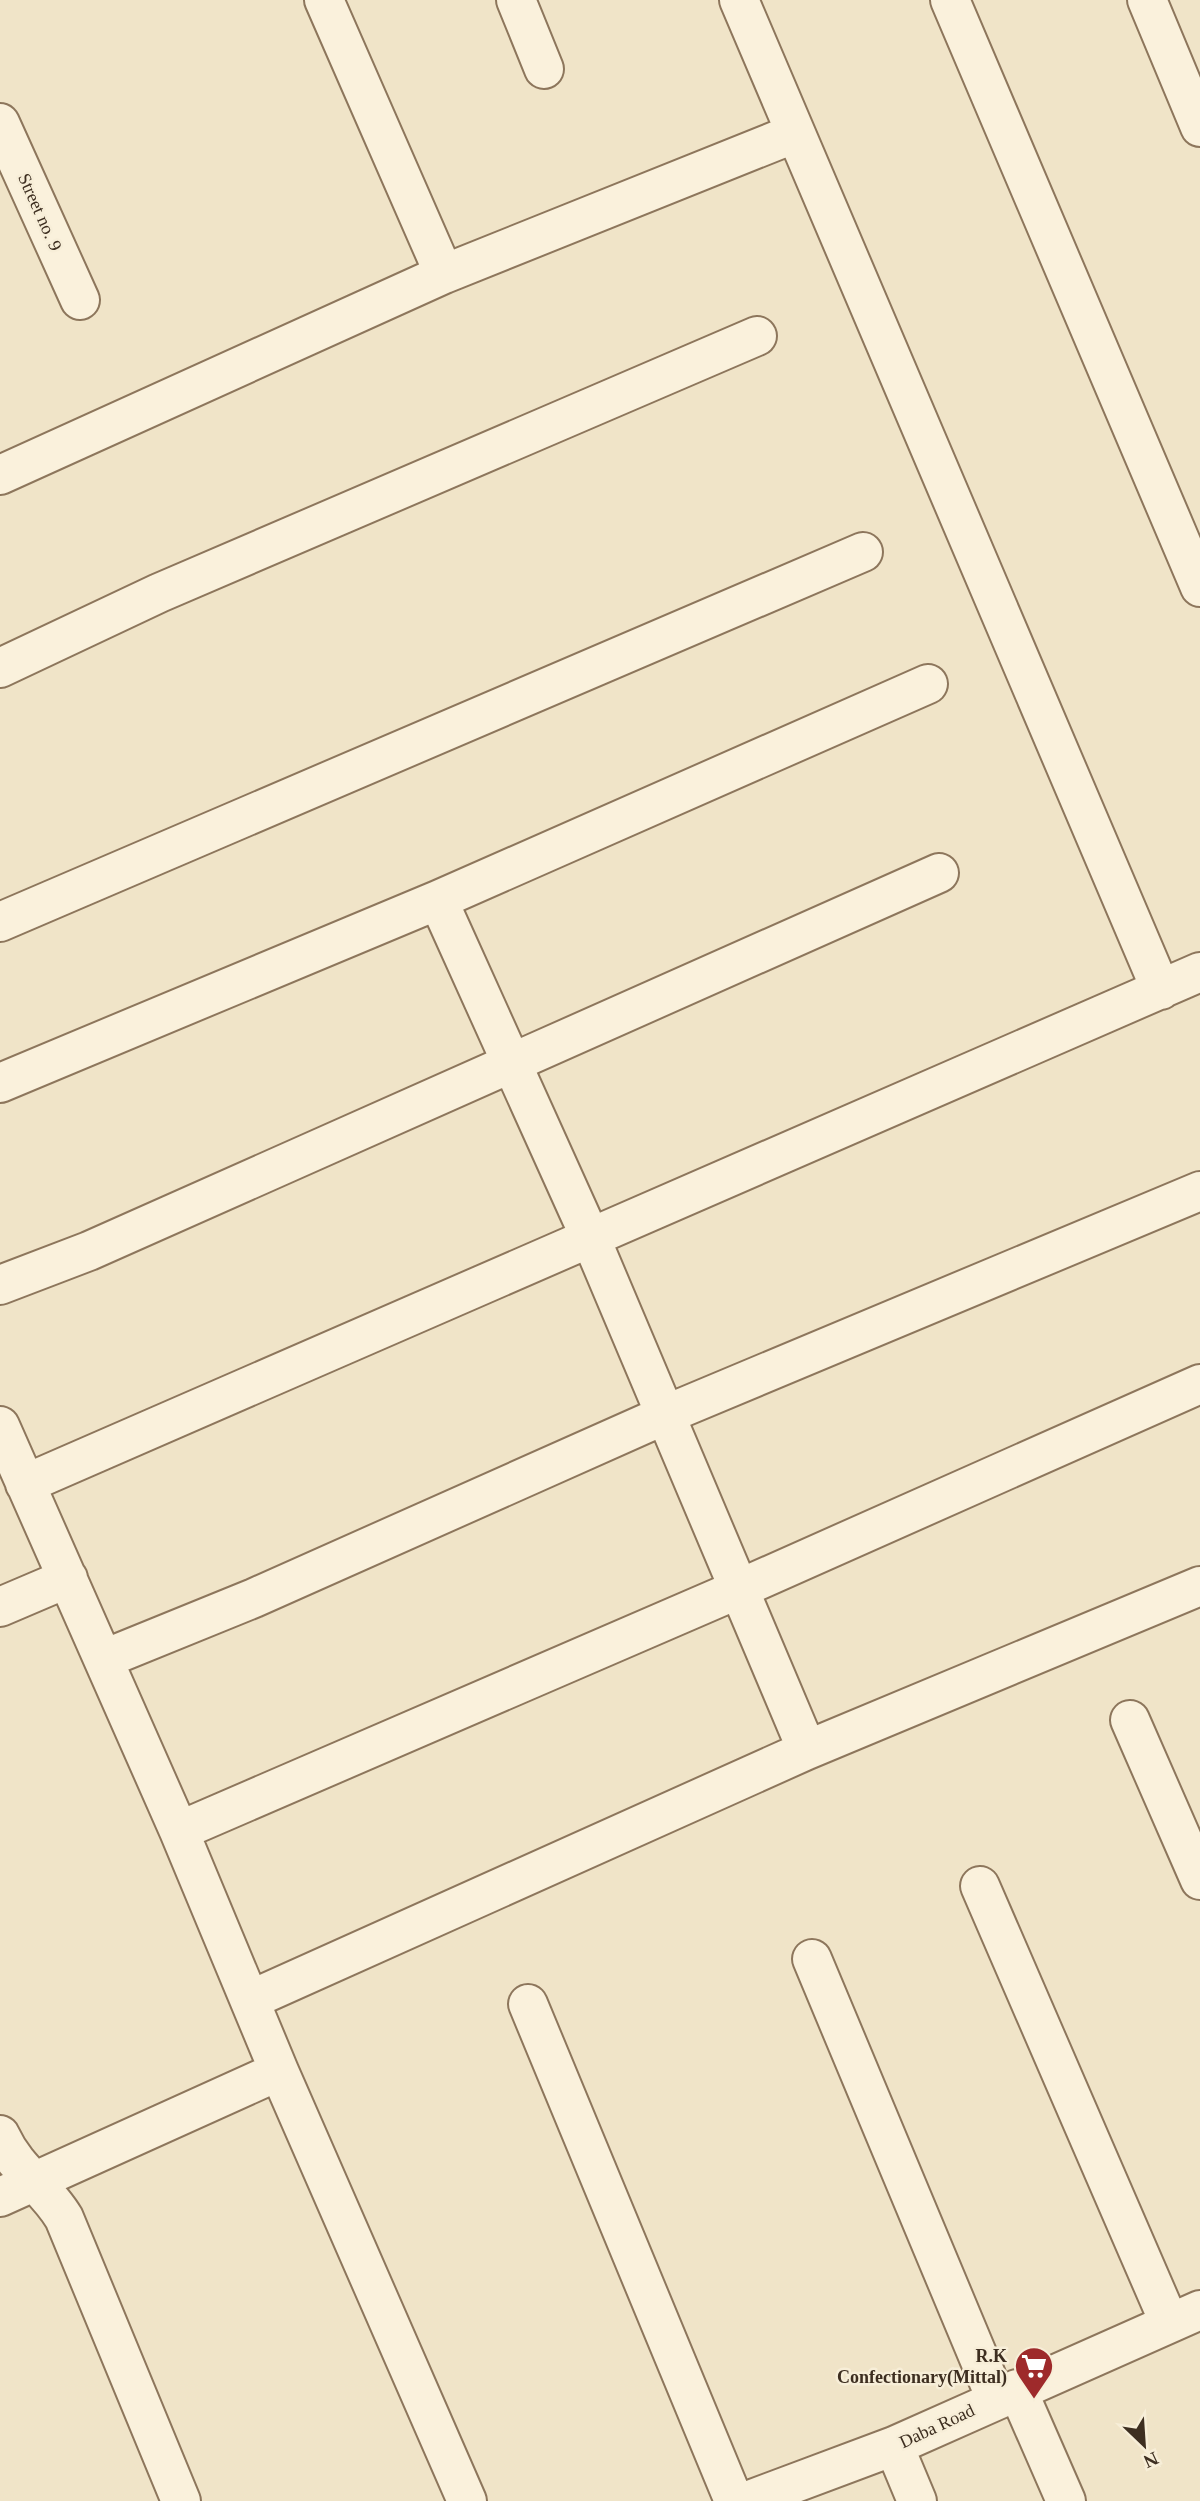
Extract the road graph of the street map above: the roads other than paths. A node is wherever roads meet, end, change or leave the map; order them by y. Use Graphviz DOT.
graph roads {
  1 [pos="324,0"];
  2 [pos="516,0"];
  3 [pos="738,0"];
  4 [pos="950,0"];
  5 [pos="1147,0"];
  6 [pos="544,69"];
  7 [pos="0,123"];
  8 [pos="1200,127"];
  9 [pos="793,134"];
  10 [pos="444,274"];
  11 [pos="80,300"];
  12 [pos="757,336"];
  13 [pos="0,475"];
  14 [pos="863,552"];
  15 [pos="1200,587"];
  16 [pos="0,668"];
  17 [pos="928,684"];
  18 [pos="939,873"];
  19 [pos="438,900"];
  20 [pos="0,922"];
  21 [pos="1200,972"];
  22 [pos="1161,990"];
  23 [pos="512,1060"];
  24 [pos="0,1083"];
  25 [pos="1200,1191"];
  26 [pos="592,1239"];
  27 [pos="0,1285"];
  28 [pos="1200,1384"];
  29 [pos="667,1414"];
  30 [pos="0,1426"];
  31 [pos="25,1484"];
  32 [pos="68,1578"];
  33 [pos="1200,1586"];
  34 [pos="741,1588"];
  35 [pos="0,1607"];
  36 [pos="104,1659"];
  37 [pos="1130,1720"];
  38 [pos="807,1750"];
  39 [pos="179,1831"];
  40 [pos="1200,1880"];
  41 [pos="980,1886"];
  42 [pos="812,1959"];
  43 [pos="250,2000"];
  44 [pos="528,2004"];
  45 [pos="279,2071"];
  46 [pos="0,2135"];
  47 [pos="17,2190"];
  48 [pos="1184,2316"];
  49 [pos="1006,2394"];
  50 [pos="894,2446"];
  51 [pos="755,2499"];
  52 [pos="181,2501"];
  53 [pos="467,2501"];
  54 [pos="917,2501"];
  55 [pos="1066,2501"];
  1 -- 10 [label="street"];
  2 -- 6 [label="street"];
  3 -- 9 [label="street"];
  4 -- 15 [label="street"];
  5 -- 8 [label="street"];
  7 -- 11 [label="street, Street no. 9"];
  9 -- 10 [label="street"];
  9 -- 22 [label="street"];
  10 -- 13 [label="street"];
  12 -- 16 [label="street"];
  14 -- 20 [label="street"];
  17 -- 19 [label="street"];
  18 -- 23 [label="street"];
  19 -- 23 [label="street"];
  19 -- 24 [label="street"];
  21 -- 22 [label="street"];
  22 -- 26 [label="street"];
  23 -- 26 [label="street"];
  23 -- 27 [label="street"];
  25 -- 29 [label="street"];
  26 -- 29 [label="street"];
  26 -- 31 [label="street"];
  28 -- 34 [label="street"];
  29 -- 34 [label="street"];
  29 -- 36 [label="street"];
  30 -- 31 [label="street"];
  31 -- 32 [label="street"];
  32 -- 35 [label="street"];
  32 -- 36 [label="street"];
  33 -- 38 [label="street"];
  34 -- 38 [label="street"];
  34 -- 39 [label="street"];
  36 -- 39 [label="street"];
  37 -- 40 [label="street"];
  38 -- 43 [label="street"];
  39 -- 43 [label="street"];
  41 -- 48 [label="street"];
  42 -- 49 [label="street"];
  43 -- 45 [label="street"];
  44 -- 51 [label="street"];
  45 -- 47 [label="street"];
  45 -- 53 [label="street"];
  46 -- 47 [label="street"];
  47 -- 52 [label="street"];
  48 -- 49 [label="street, Daba Road"];
  49 -- 50 [label="street, Daba Road"];
  49 -- 55 [label="street"];
  50 -- 51 [label="street, Daba Road"];
  50 -- 54 [label="street"];
}
